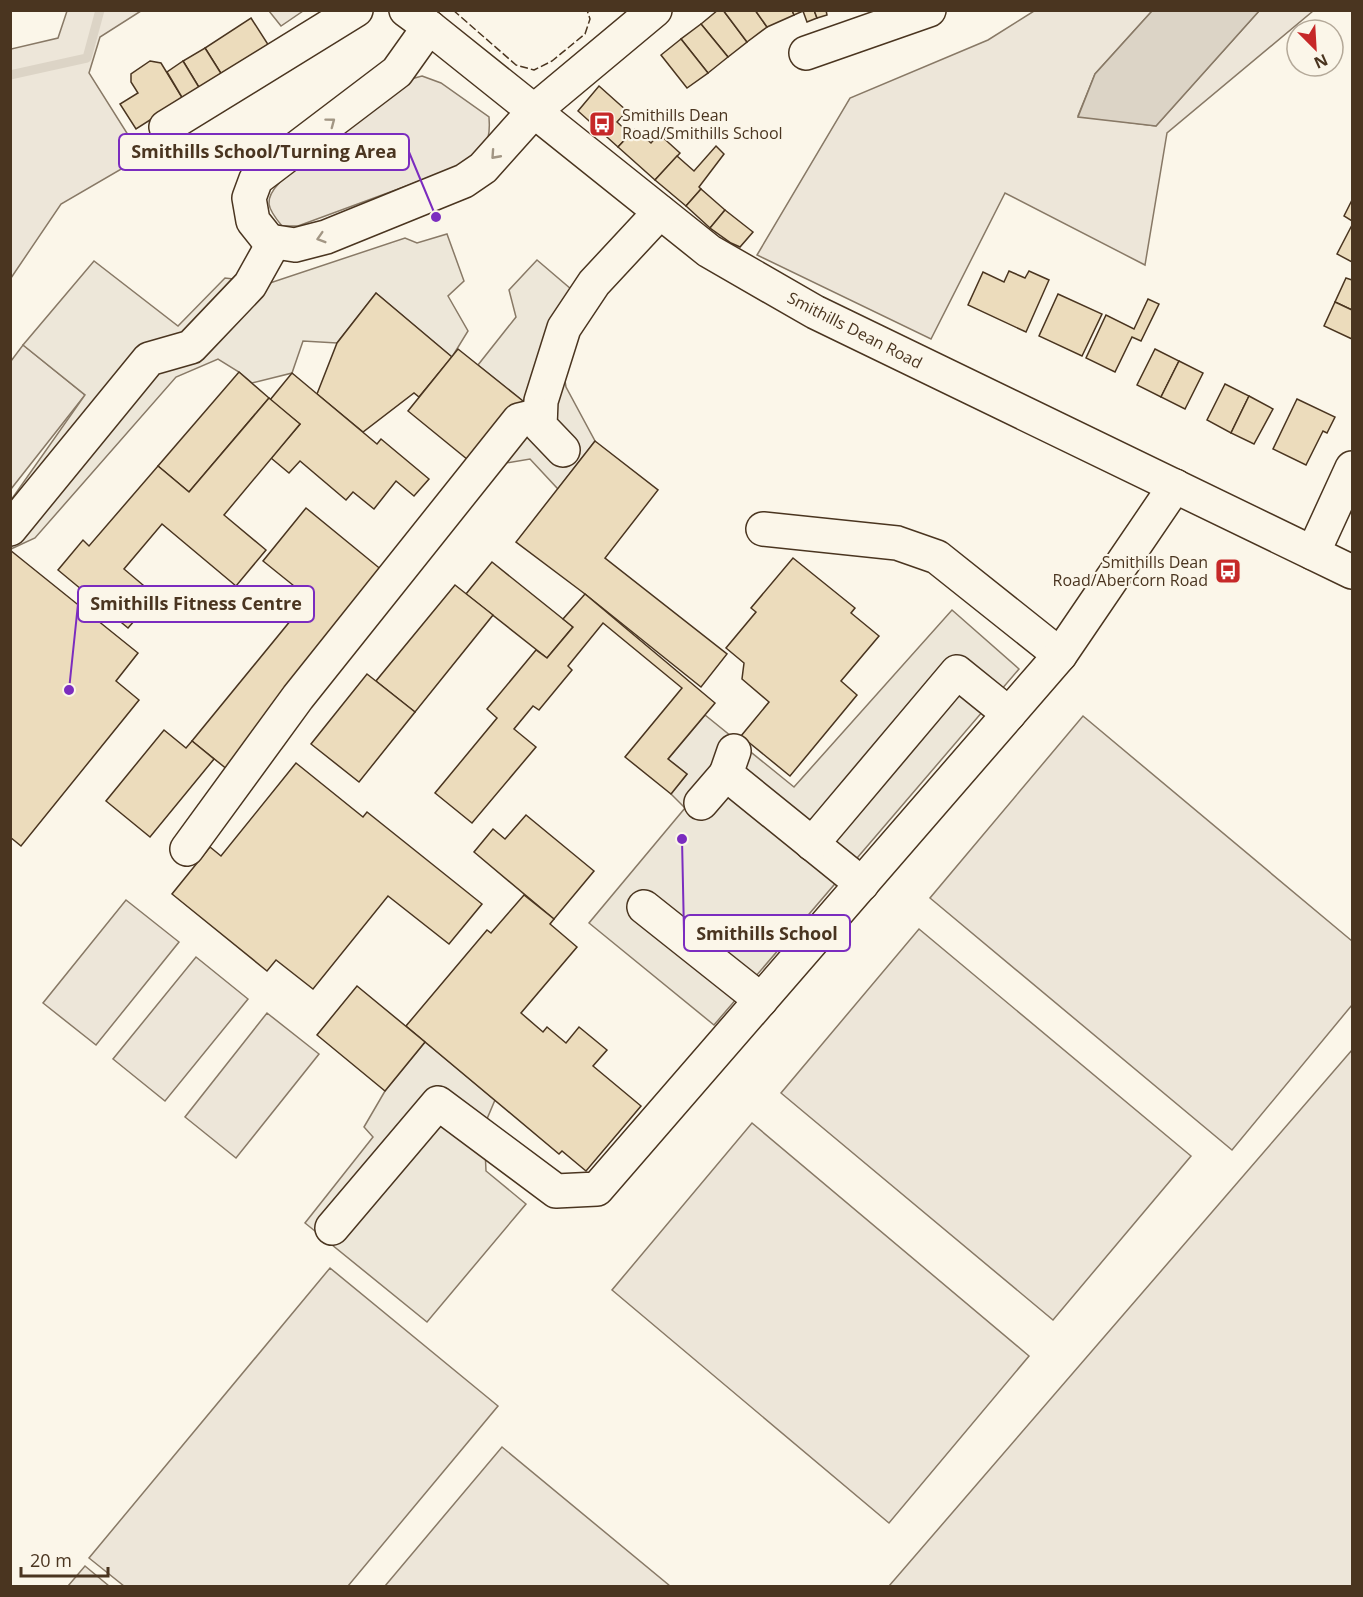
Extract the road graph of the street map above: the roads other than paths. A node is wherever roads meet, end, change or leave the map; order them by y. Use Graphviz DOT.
graph roads {
  1 [pos="356,10"];
  2 [pos="929,10"];
  3 [pos="637,15"];
  4 [pos="418,19"];
  5 [pos="806,53"];
  6 [pos="534,111"];
  7 [pos="166,127"];
  8 [pos="660,212"];
  9 [pos="274,242"];
  10 [pos="540,415"];
  11 [pos="563,450"];
  12 [pos="1353,468"];
  13 [pos="1175,486"];
  14 [pos="10,529"];
  15 [pos="763,529"];
  16 [pos="1313,553"];
  17 [pos="1353,572"];
  18 [pos="1060,655"];
  19 [pos="1009,714"];
  20 [pos="701,803"];
  21 [pos="812,844"];
  22 [pos="187,849"];
  23 [pos="862,884"];
  24 [pos="644,907"];
  25 [pos="761,1000"];
  26 [pos="332,1228"];
  1 -- 7 [label="street"];
  2 -- 5 [label="street"];
  3 -- 6 [label="street"];
  4 -- 6 [label="street, Smithills Dean Road"];
  9 -- 4 [label="street, one-way"];
  6 -- 8 [label="street, Smithills Dean Road"];
  6 -- 9 [label="street, one-way"];
  8 -- 10 [label="street"];
  8 -- 13 [label="street, Smithills Dean Road"];
  9 -- 14 [label="street"];
  10 -- 11 [label="street"];
  10 -- 22 [label="street"];
  12 -- 16 [label="street"];
  13 -- 16 [label="street, Smithills Dean Road"];
  13 -- 18 [label="street"];
  15 -- 18 [label="street"];
  16 -- 17 [label="street, Smithills Dean Road"];
  18 -- 19 [label="street"];
  19 -- 21 [label="street"];
  19 -- 23 [label="street"];
  20 -- 21 [label="street"];
  21 -- 23 [label="street"];
  23 -- 25 [label="street"];
  24 -- 25 [label="street"];
  25 -- 26 [label="street"];
}
